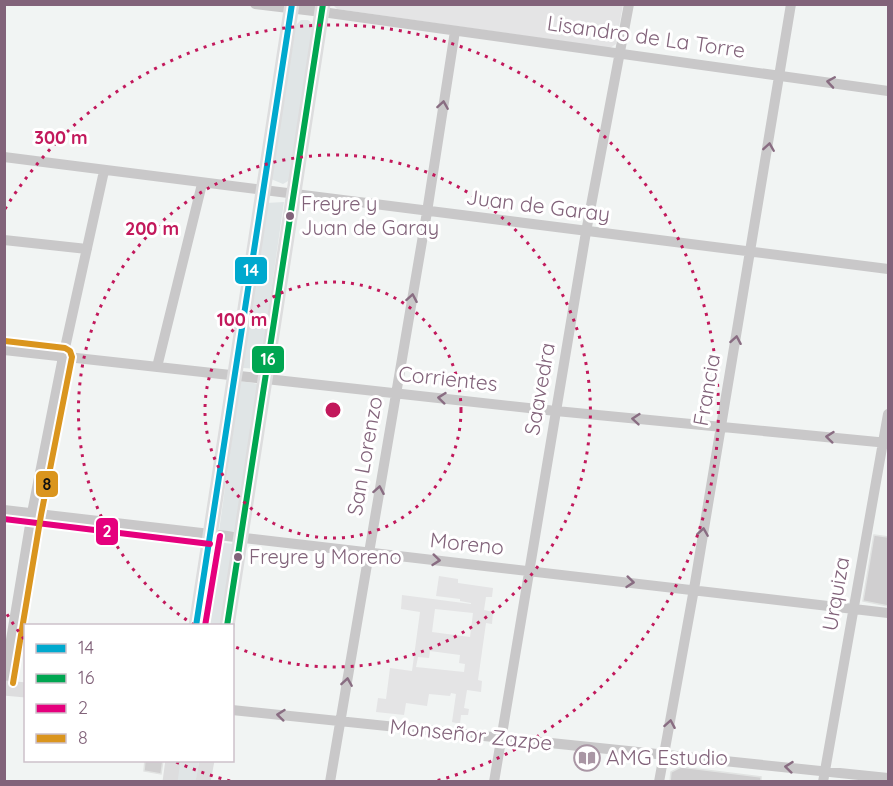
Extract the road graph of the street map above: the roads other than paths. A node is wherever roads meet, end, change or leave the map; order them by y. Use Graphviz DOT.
graph roads {
  1 [pos="255,4"];
  2 [pos="629,4"];
  3 [pos="791,4"];
  4 [pos="291,7"];
  5 [pos="322,8"];
  6 [pos="455,31"];
  7 [pos="619,53"];
  8 [pos="781,74"];
  9 [pos="888,91"];
  10 [pos="4,158"];
  11 [pos="104,171"];
  12 [pos="202,184"];
  13 [pos="263,192"];
  14 [pos="292,195"];
  15 [pos="427,212"];
  16 [pos="586,232"];
  17 [pos="4,240"];
  18 [pos="87,249"];
  19 [pos="751,253"];
  20 [pos="888,269"];
  21 [pos="4,350"];
  22 [pos="63,357"];
  23 [pos="157,367"];
  24 [pos="234,375"];
  25 [pos="265,378"];
  26 [pos="396,393"];
  27 [pos="556,411"];
  28 [pos="888,414"];
  29 [pos="720,427"];
  30 [pos="886,443"];
  31 [pos="4,510"];
  32 [pos="32,513"];
  33 [pos="211,535"];
  34 [pos="241,538"];
  35 [pos="368,553"];
  36 [pos="528,571"];
  37 [pos="694,589"];
  38 [pos="852,610"];
  39 [pos="888,614"];
  40 [pos="196,624"];
  41 [pos="227,624"];
  42 [pos="4,682"];
  43 [pos="4,688"];
  44 [pos="24,690"];
  45 [pos="234,710"];
  46 [pos="340,722"];
  47 [pos="502,738"];
  48 [pos="664,754"];
  49 [pos="173,762"];
  50 [pos="207,762"];
  51 [pos="824,776"];
  52 [pos="888,778"];
  53 [pos="170,782"];
  54 [pos="203,782"];
  55 [pos="330,782"];
  56 [pos="494,782"];
  57 [pos="659,782"];
  1 -- 4 [label="street, Lisandro de La Torre"];
  2 -- 7 [label="street, Saavedra"];
  3 -- 8 [label="street, Francia"];
  4 -- 5 [label="street, Lisandro de La Torre"];
  4 -- 13 [label="main road"];
  5 -- 6 [label="street, Lisandro de La Torre"];
  5 -- 14 [label="main road"];
  6 -- 7 [label="street, Lisandro de La Torre"];
  15 -- 6 [label="street, San Lorenzo, one-way"];
  7 -- 8 [label="street, Lisandro de La Torre"];
  7 -- 16 [label="street, Saavedra"];
  9 -- 8 [label="street, Lisandro de La Torre, one-way"];
  19 -- 8 [label="street, Francia, one-way"];
  10 -- 11 [label="street, Juan de Garay"];
  11 -- 12 [label="street, Juan de Garay"];
  11 -- 18 [label="street"];
  12 -- 13 [label="street, Juan de Garay"];
  12 -- 23 [label="street"];
  13 -- 14 [label="street, Juan de Garay"];
  13 -- 24 [label="main road"];
  14 -- 15 [label="street, Juan de Garay"];
  14 -- 25 [label="main road"];
  15 -- 16 [label="street, Juan de Garay"];
  26 -- 15 [label="street, San Lorenzo, one-way"];
  16 -- 19 [label="street, Juan de Garay"];
  16 -- 27 [label="street, Saavedra"];
  17 -- 18 [label="street"];
  18 -- 22 [label="street"];
  19 -- 20 [label="street, Juan de Garay"];
  29 -- 19 [label="street, Francia, one-way"];
  21 -- 22 [label="street, Corrientes"];
  22 -- 23 [label="street, Corrientes"];
  22 -- 32 [label="street"];
  23 -- 24 [label="street, Corrientes"];
  24 -- 25 [label="street, Corrientes"];
  24 -- 33 [label="main road"];
  25 -- 26 [label="street, Corrientes"];
  25 -- 34 [label="main road"];
  27 -- 26 [label="street, Corrientes, one-way"];
  35 -- 26 [label="street, San Lorenzo, one-way"];
  29 -- 27 [label="street, Corrientes, one-way"];
  27 -- 36 [label="street, Saavedra"];
  28 -- 30 [label="street, Urquiza"];
  30 -- 29 [label="street, Corrientes, one-way"];
  37 -- 29 [label="street, Francia, one-way"];
  30 -- 38 [label="street, Urquiza"];
  31 -- 32 [label="street, Moreno"];
  32 -- 33 [label="street, Moreno"];
  32 -- 42 [label="street"];
  33 -- 34 [label="street, Moreno"];
  33 -- 40 [label="main road"];
  34 -- 35 [label="street, Moreno"];
  34 -- 41 [label="main road"];
  35 -- 36 [label="street, Moreno, one-way"];
  46 -- 35 [label="street, San Lorenzo, one-way"];
  36 -- 37 [label="street, Moreno, one-way"];
  36 -- 47 [label="street, Saavedra"];
  37 -- 38 [label="street, Moreno"];
  48 -- 37 [label="street, Francia, one-way"];
  38 -- 39 [label="street, Moreno"];
  38 -- 51 [label="street, Urquiza"];
  43 -- 44 [label="main road"];
  46 -- 45 [label="street, Monseñor Zazpe, one-way"];
  46 -- 47 [label="street, Monseñor Zazpe"];
  46 -- 55 [label="street, San Lorenzo"];
  47 -- 48 [label="street, Monseñor Zazpe"];
  47 -- 56 [label="street, Saavedra"];
  51 -- 48 [label="street, Monseñor Zazpe, one-way"];
  48 -- 57 [label="street, Francia"];
  49 -- 53 [label="main road"];
  50 -- 54 [label="main road"];
  51 -- 52 [label="street, Monseñor Zazpe"];
}
